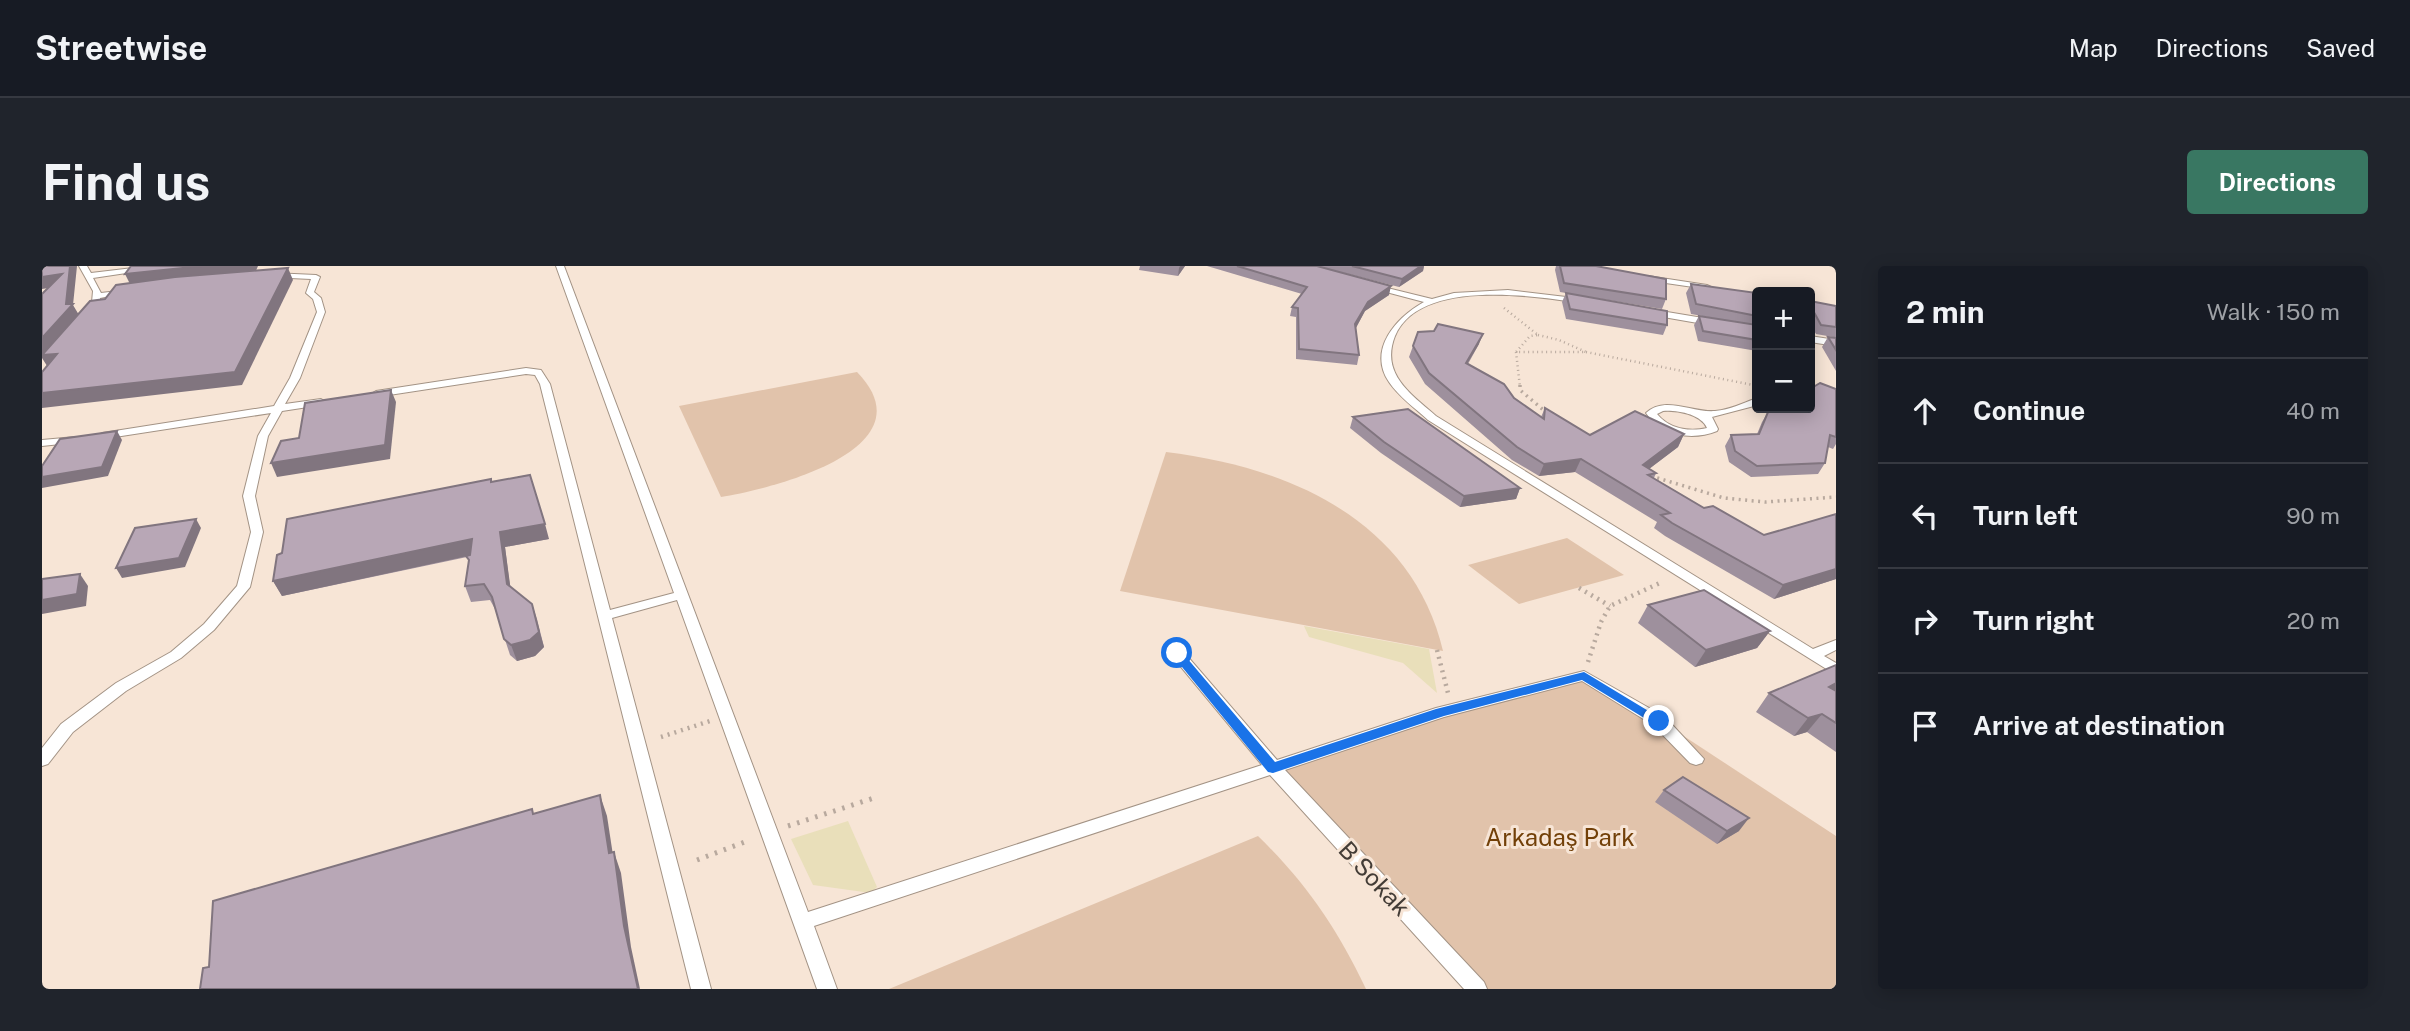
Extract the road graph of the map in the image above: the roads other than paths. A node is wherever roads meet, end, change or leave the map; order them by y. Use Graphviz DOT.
graph roads {
  1 [pos="83,266"];
  2 [pos="169,266"];
  3 [pos="560,266"];
  4 [pos="87,276"];
  5 [pos="259,276"];
  6 [pos="1633,276"];
  7 [pos="1360,282"];
  8 [pos="1716,289"];
  9 [pos="133,291"];
  10 [pos="96,296"];
  11 [pos="1434,302"];
  12 [pos="1593,303"];
  13 [pos="1634,310"];
  14 [pos="89,313"];
  15 [pos="1730,326"];
  16 [pos="1815,340"];
  17 [pos="1836,343"];
  18 [pos="358,396"];
  19 [pos="330,401"];
  20 [pos="1752,404"];
  21 [pos="279,409"];
  22 [pos="1700,415"];
  23 [pos="42,443"];
  24 [pos="681,595"];
  25 [pos="604,616"];
  26 [pos="1836,645"];
  27 [pos="1177,653"];
  28 [pos="1812,655"];
  29 [pos="1836,670"];
  30 [pos="1696,759"];
  31 [pos="42,760"];
  32 [pos="1273,768"];
  33 [pos="802,922"];
  34 [pos="701,989"];
  35 [pos="827,989"];
  36 [pos="1477,989"];
  1 -- 4 [label="lane"];
  2 -- 4 [label="lane"];
  3 -- 24 [label="lane"];
  4 -- 10 [label="lane"];
  5 -- 21 [label="lane"];
  6 -- 8 [label="lane"];
  7 -- 11 [label="lane"];
  9 -- 10 [label="lane"];
  10 -- 14 [label="lane"];
  11 -- 12 [label="lane"];
  11 -- 28 [label="lane"];
  13 -- 15 [label="lane"];
  16 -- 17 [label="lane"];
  18 -- 25 [label="lane"];
  19 -- 21 [label="lane"];
  20 -- 22 [label="lane"];
  21 -- 23 [label="lane"];
  21 -- 31 [label="lane"];
  22 -- 22 [label="lane"];
  24 -- 25 [label="lane"];
  24 -- 33 [label="lane"];
  25 -- 34 [label="lane"];
  26 -- 28 [label="lane"];
  27 -- 32 [label="lane, B Sokak"];
  28 -- 29 [label="lane"];
  30 -- 32 [label="lane"];
  32 -- 33 [label="lane"];
  32 -- 36 [label="lane, B Sokak"];
  33 -- 35 [label="lane"];
}
